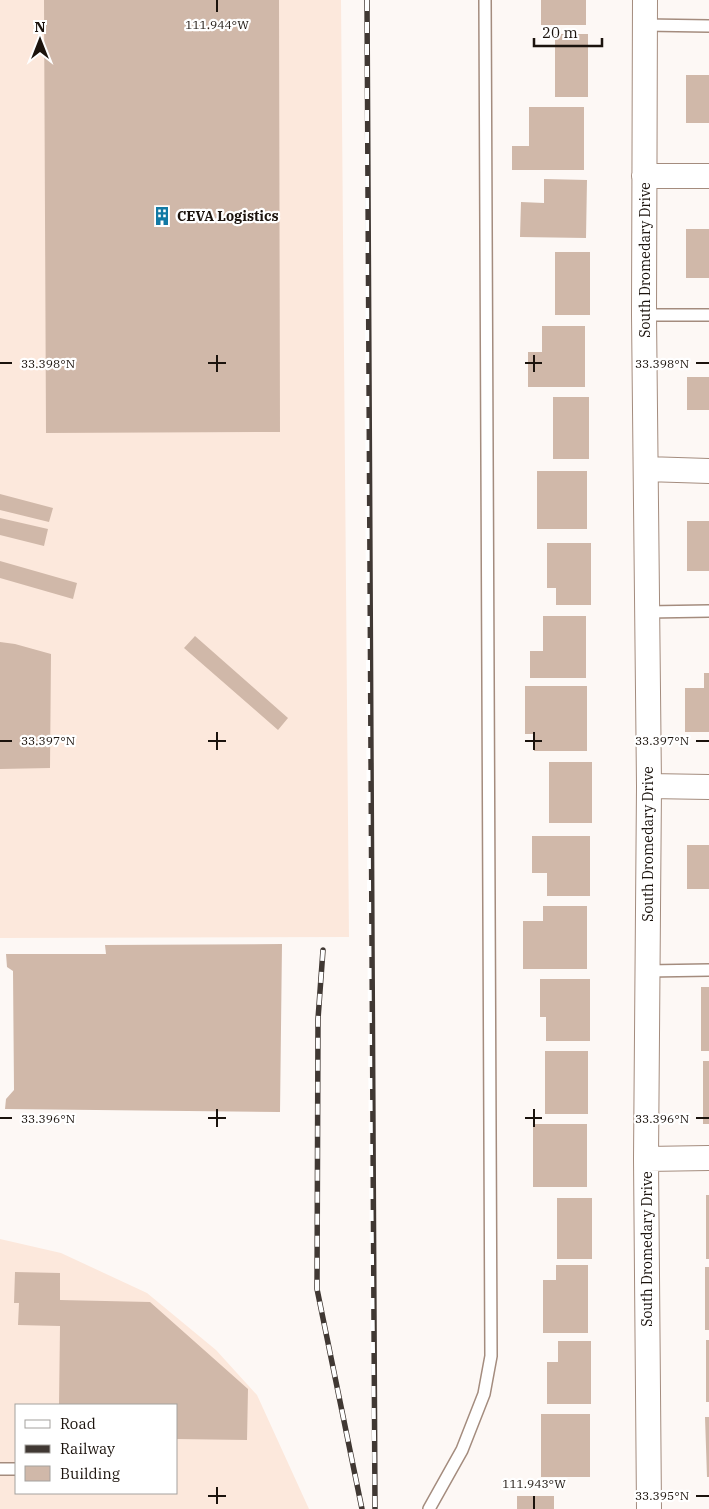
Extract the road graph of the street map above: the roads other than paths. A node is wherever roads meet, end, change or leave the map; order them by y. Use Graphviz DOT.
graph roads {
  1 [pos="485,0"];
  2 [pos="645,0"];
  3 [pos="645,25"];
  4 [pos="709,26"];
  5 [pos="644,176"];
  6 [pos="709,176"];
  7 [pos="644,315"];
  8 [pos="709,315"];
  9 [pos="646,470"];
  10 [pos="709,470"];
  11 [pos="709,611"];
  12 [pos="647,612"];
  13 [pos="649,786"];
  14 [pos="709,788"];
  15 [pos="709,970"];
  16 [pos="647,971"];
  17 [pos="709,1158"];
  18 [pos="646,1159"];
  19 [pos="0,1468"];
  20 [pos="15,1469"];
  21 [pos="429,1509"];
  22 [pos="649,1509"];
  1 -- 21 [label="lane"];
  2 -- 3 [label="street, South Dromedary Drive"];
  3 -- 4 [label="lane"];
  3 -- 5 [label="street, South Dromedary Drive"];
  5 -- 6 [label="street"];
  5 -- 7 [label="street, South Dromedary Drive"];
  7 -- 8 [label="lane"];
  7 -- 9 [label="street, South Dromedary Drive"];
  9 -- 10 [label="street"];
  9 -- 12 [label="street, South Dromedary Drive"];
  11 -- 12 [label="lane"];
  12 -- 13 [label="street, South Dromedary Drive"];
  13 -- 14 [label="street"];
  13 -- 16 [label="street, South Dromedary Drive"];
  15 -- 16 [label="lane"];
  16 -- 18 [label="street, South Dromedary Drive"];
  17 -- 18 [label="street"];
  18 -- 22 [label="street, South Dromedary Drive"];
  19 -- 20 [label="lane"];
}
